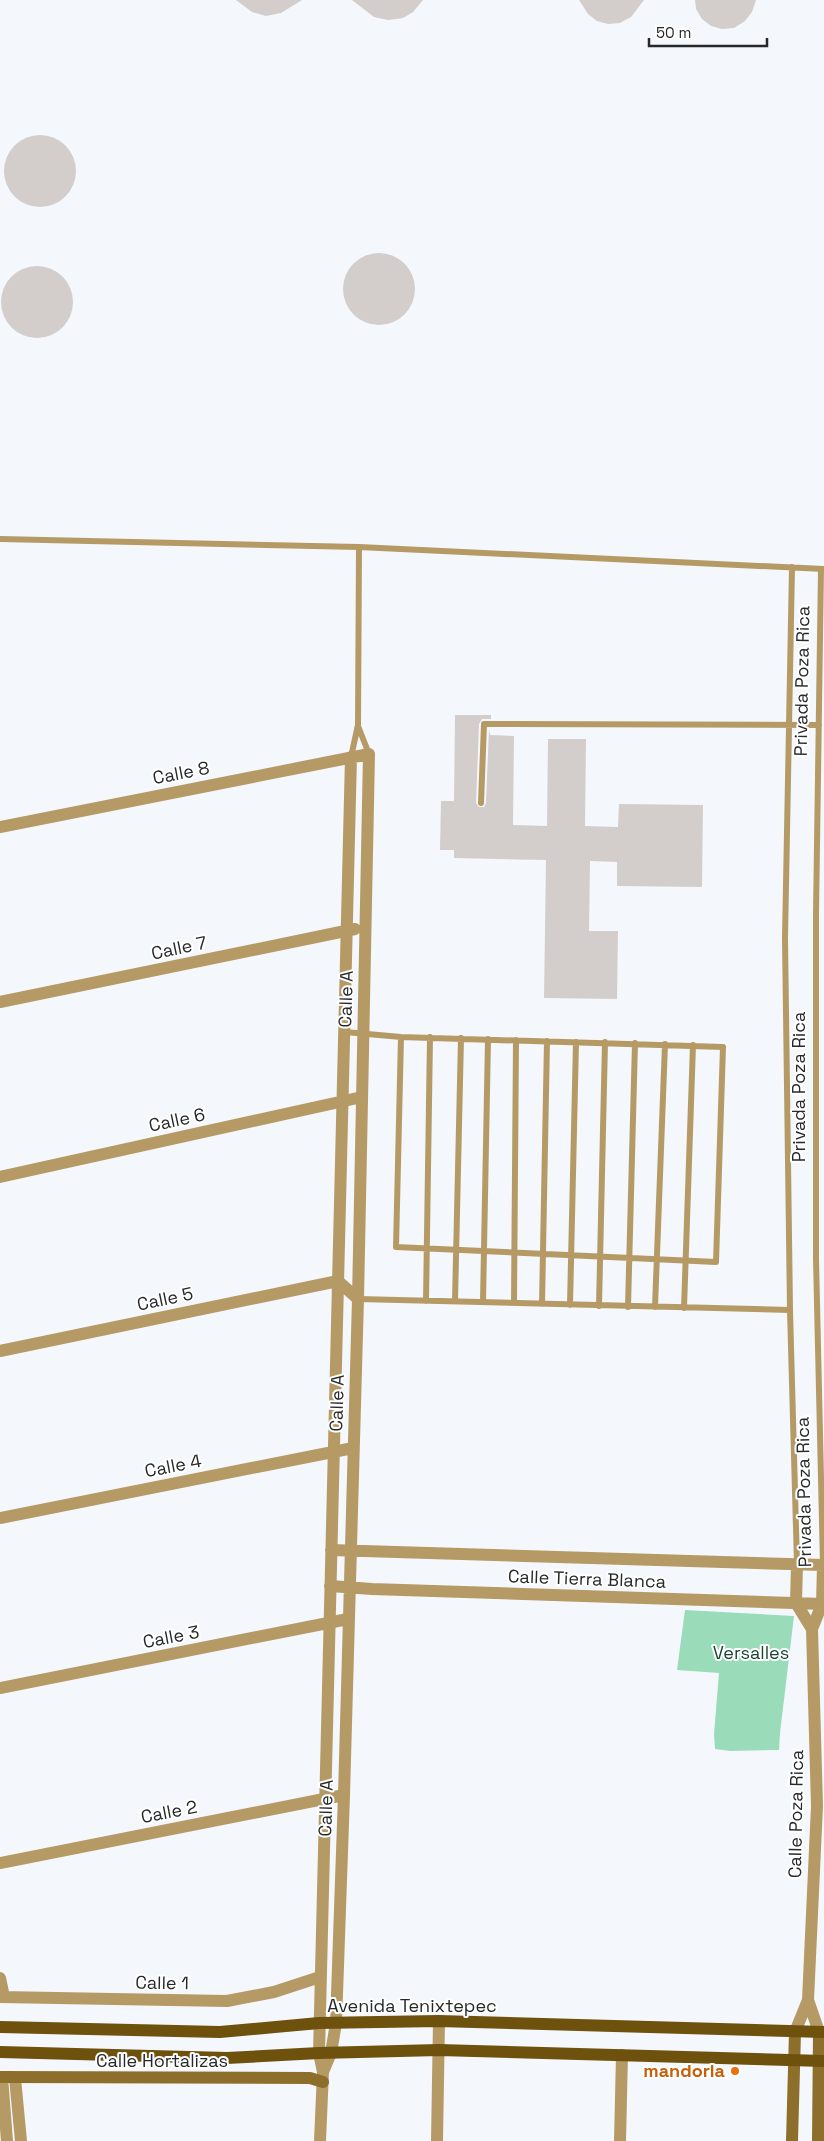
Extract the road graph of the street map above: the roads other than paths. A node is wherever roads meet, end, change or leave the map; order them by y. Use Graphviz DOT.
graph roads {
  1 [pos="0,539"];
  2 [pos="359,547"];
  3 [pos="792,567"];
  4 [pos="823,569"];
  5 [pos="358,724"];
  6 [pos="789,724"];
  7 [pos="819,725"];
  8 [pos="368,754"];
  9 [pos="351,756"];
  10 [pos="481,803"];
  11 [pos="0,828"];
  12 [pos="366,927"];
  13 [pos="348,931"];
  14 [pos="0,1002"];
  15 [pos="345,1032"];
  16 [pos="363,1034"];
  17 [pos="401,1037"];
  18 [pos="430,1038"];
  19 [pos="461,1038"];
  20 [pos="488,1039"];
  21 [pos="516,1040"];
  22 [pos="547,1041"];
  23 [pos="576,1042"];
  24 [pos="605,1042"];
  25 [pos="635,1043"];
  26 [pos="665,1044"];
  27 [pos="693,1045"];
  28 [pos="362,1097"];
  29 [pos="343,1101"];
  30 [pos="0,1177"];
  31 [pos="426,1247"];
  32 [pos="457,1249"];
  33 [pos="484,1250"];
  34 [pos="515,1252"];
  35 [pos="542,1253"];
  36 [pos="572,1255"];
  37 [pos="600,1256"];
  38 [pos="630,1257"];
  39 [pos="658,1260"];
  40 [pos="686,1260"];
  41 [pos="338,1281"];
  42 [pos="358,1299"];
  43 [pos="426,1301"];
  44 [pos="455,1301"];
  45 [pos="483,1302"];
  46 [pos="514,1303"];
  47 [pos="542,1304"];
  48 [pos="570,1305"];
  49 [pos="599,1306"];
  50 [pos="628,1307"];
  51 [pos="655,1307"];
  52 [pos="684,1308"];
  53 [pos="790,1310"];
  54 [pos="0,1351"];
  55 [pos="353,1448"];
  56 [pos="334,1452"];
  57 [pos="0,1518"];
  58 [pos="331,1550"];
  59 [pos="350,1551"];
  60 [pos="797,1564"];
  61 [pos="823,1564"];
  62 [pos="330,1586"];
  63 [pos="349,1588"];
  64 [pos="796,1603"];
  65 [pos="823,1604"];
  66 [pos="348,1619"];
  67 [pos="330,1623"];
  68 [pos="812,1629"];
  69 [pos="0,1688"];
  70 [pos="344,1795"];
  71 [pos="325,1799"];
  72 [pos="820,1806"];
  73 [pos="0,1863"];
  74 [pos="320,1977"];
  75 [pos="0,1978"];
  76 [pos="2,1997"];
  77 [pos="808,2000"];
  78 [pos="440,2021"];
  79 [pos="336,2023"];
  80 [pos="319,2024"];
  81 [pos="0,2027"];
  82 [pos="795,2032"];
  83 [pos="822,2032"];
  84 [pos="439,2050"];
  85 [pos="0,2052"];
  86 [pos="324,2053"];
  87 [pos="622,2055"];
  88 [pos="794,2060"];
  89 [pos="822,2061"];
  90 [pos="323,2077"];
  91 [pos="1,2078"];
  92 [pos="15,2078"];
  93 [pos="7,2141"];
  94 [pos="21,2141"];
  95 [pos="320,2141"];
  96 [pos="437,2141"];
  97 [pos="620,2141"];
  98 [pos="792,2141"];
  99 [pos="818,2141"];
  1 -- 2 [label="lane"];
  2 -- 3 [label="lane"];
  2 -- 5 [label="lane"];
  3 -- 4 [label="lane"];
  3 -- 6 [label="lane"];
  4 -- 7 [label="lane, Privada Poza Rica"];
  5 -- 8 [label="lane"];
  5 -- 9 [label="lane"];
  6 -- 7 [label="lane"];
  6 -- 10 [label="lane"];
  6 -- 53 [label="lane"];
  7 -- 61 [label="lane, Privada Poza Rica"];
  8 -- 9 [label="street, Calle 8"];
  8 -- 12 [label="street, Calle A"];
  9 -- 11 [label="street, Calle 8"];
  9 -- 13 [label="street, Calle A"];
  12 -- 13 [label="street, Calle 7"];
  12 -- 16 [label="street, Calle A"];
  13 -- 14 [label="street, Calle 7"];
  13 -- 15 [label="street, Calle A"];
  15 -- 16 [label="lane"];
  15 -- 29 [label="street, Calle A"];
  16 -- 17 [label="lane"];
  16 -- 28 [label="street, Calle A"];
  17 -- 18 [label="lane"];
  17 -- 31 [label="lane"];
  18 -- 19 [label="lane"];
  18 -- 31 [label="lane"];
  19 -- 20 [label="lane"];
  19 -- 32 [label="lane"];
  20 -- 21 [label="lane"];
  20 -- 33 [label="lane"];
  21 -- 22 [label="lane"];
  21 -- 34 [label="lane"];
  22 -- 23 [label="lane"];
  22 -- 35 [label="lane"];
  23 -- 24 [label="lane"];
  23 -- 36 [label="lane"];
  24 -- 25 [label="lane"];
  24 -- 37 [label="lane"];
  25 -- 26 [label="lane"];
  25 -- 38 [label="lane"];
  26 -- 27 [label="lane"];
  26 -- 39 [label="lane"];
  27 -- 40 [label="lane"];
  27 -- 40 [label="lane"];
  28 -- 29 [label="street, Calle 6"];
  28 -- 42 [label="street, Calle A"];
  29 -- 30 [label="street, Calle 6"];
  29 -- 41 [label="street, Calle A"];
  31 -- 32 [label="lane"];
  31 -- 43 [label="lane"];
  32 -- 33 [label="lane"];
  32 -- 44 [label="lane"];
  33 -- 34 [label="lane"];
  33 -- 45 [label="lane"];
  34 -- 35 [label="lane"];
  34 -- 46 [label="lane"];
  35 -- 36 [label="lane"];
  35 -- 47 [label="lane"];
  36 -- 37 [label="lane"];
  36 -- 48 [label="lane"];
  37 -- 38 [label="lane"];
  37 -- 49 [label="lane"];
  38 -- 39 [label="lane"];
  38 -- 50 [label="lane"];
  39 -- 40 [label="lane"];
  39 -- 51 [label="lane"];
  40 -- 52 [label="lane"];
  41 -- 42 [label="street"];
  41 -- 54 [label="street, Calle 5"];
  41 -- 56 [label="street, Calle A"];
  42 -- 43 [label="lane"];
  42 -- 55 [label="street, Calle A"];
  43 -- 44 [label="lane"];
  44 -- 45 [label="lane"];
  45 -- 46 [label="lane"];
  46 -- 47 [label="lane"];
  47 -- 48 [label="lane"];
  48 -- 49 [label="lane"];
  49 -- 50 [label="lane"];
  50 -- 51 [label="lane"];
  51 -- 52 [label="lane"];
  52 -- 53 [label="lane"];
  53 -- 60 [label="lane"];
  55 -- 56 [label="street, Calle 4"];
  55 -- 59 [label="street, Calle A"];
  56 -- 57 [label="street, Calle 4"];
  56 -- 58 [label="street, Calle A"];
  58 -- 59 [label="street, Calle Tierra Blanca"];
  58 -- 62 [label="street, Calle A"];
  59 -- 60 [label="street, Calle Tierra Blanca"];
  59 -- 63 [label="street, Calle A"];
  60 -- 61 [label="street, Calle Tierra Blanca"];
  60 -- 64 [label="street"];
  61 -- 65 [label="street, Privada Poza Rica"];
  62 -- 63 [label="street, Calle Tierra Blanca"];
  62 -- 67 [label="street, Calle A"];
  63 -- 64 [label="street, Calle Tierra Blanca"];
  63 -- 66 [label="street, Calle A"];
  64 -- 65 [label="street, Calle Tierra Blanca"];
  64 -- 68 [label="street, Calle Poza Rica"];
  65 -- 68 [label="street, Calle Poza Rica"];
  66 -- 67 [label="street, Calle 3"];
  66 -- 70 [label="street, Calle A"];
  67 -- 69 [label="street, Calle 3"];
  67 -- 71 [label="street, Calle A"];
  68 -- 72 [label="street, Calle Poza Rica"];
  70 -- 71 [label="street, Calle 2"];
  70 -- 79 [label="street, Calle A"];
  71 -- 73 [label="street, Calle 2"];
  71 -- 74 [label="street, Calle A"];
  72 -- 77 [label="street, Calle Poza Rica"];
  74 -- 76 [label="street, Calle 1"];
  74 -- 80 [label="street, Calle A"];
  75 -- 76 [label="street"];
  77 -- 82 [label="street, Calle Poza Rica"];
  77 -- 83 [label="street, Calle Poza Rica"];
  78 -- 79 [label="main road, Avenida Tenixtepec"];
  78 -- 82 [label="main road, Avenida Tenixtepec"];
  78 -- 84 [label="street"];
  79 -- 80 [label="main road, Avenida Tenixtepec"];
  79 -- 86 [label="street, Calle A"];
  80 -- 81 [label="main road, Avenida Tenixtepec"];
  80 -- 86 [label="street, Calle A"];
  82 -- 83 [label="main road, Avenida Tenixtepec"];
  82 -- 88 [label="street, Calle Poza Rica"];
  83 -- 89 [label="street, Calle Poza Rica"];
  84 -- 86 [label="main road"];
  84 -- 87 [label="main road"];
  84 -- 96 [label="street"];
  85 -- 86 [label="main road"];
  86 -- 90 [label="street"];
  87 -- 88 [label="main road"];
  87 -- 97 [label="street"];
  88 -- 89 [label="main road"];
  88 -- 98 [label="street, Calle Poza Rica"];
  89 -- 99 [label="street, Calle Poza Rica"];
  90 -- 92 [label="street, Calle Hortalizas"];
  90 -- 95 [label="street"];
  91 -- 92 [label="street, Calle Hortalizas"];
  91 -- 93 [label="street"];
  92 -- 94 [label="street"];
}
